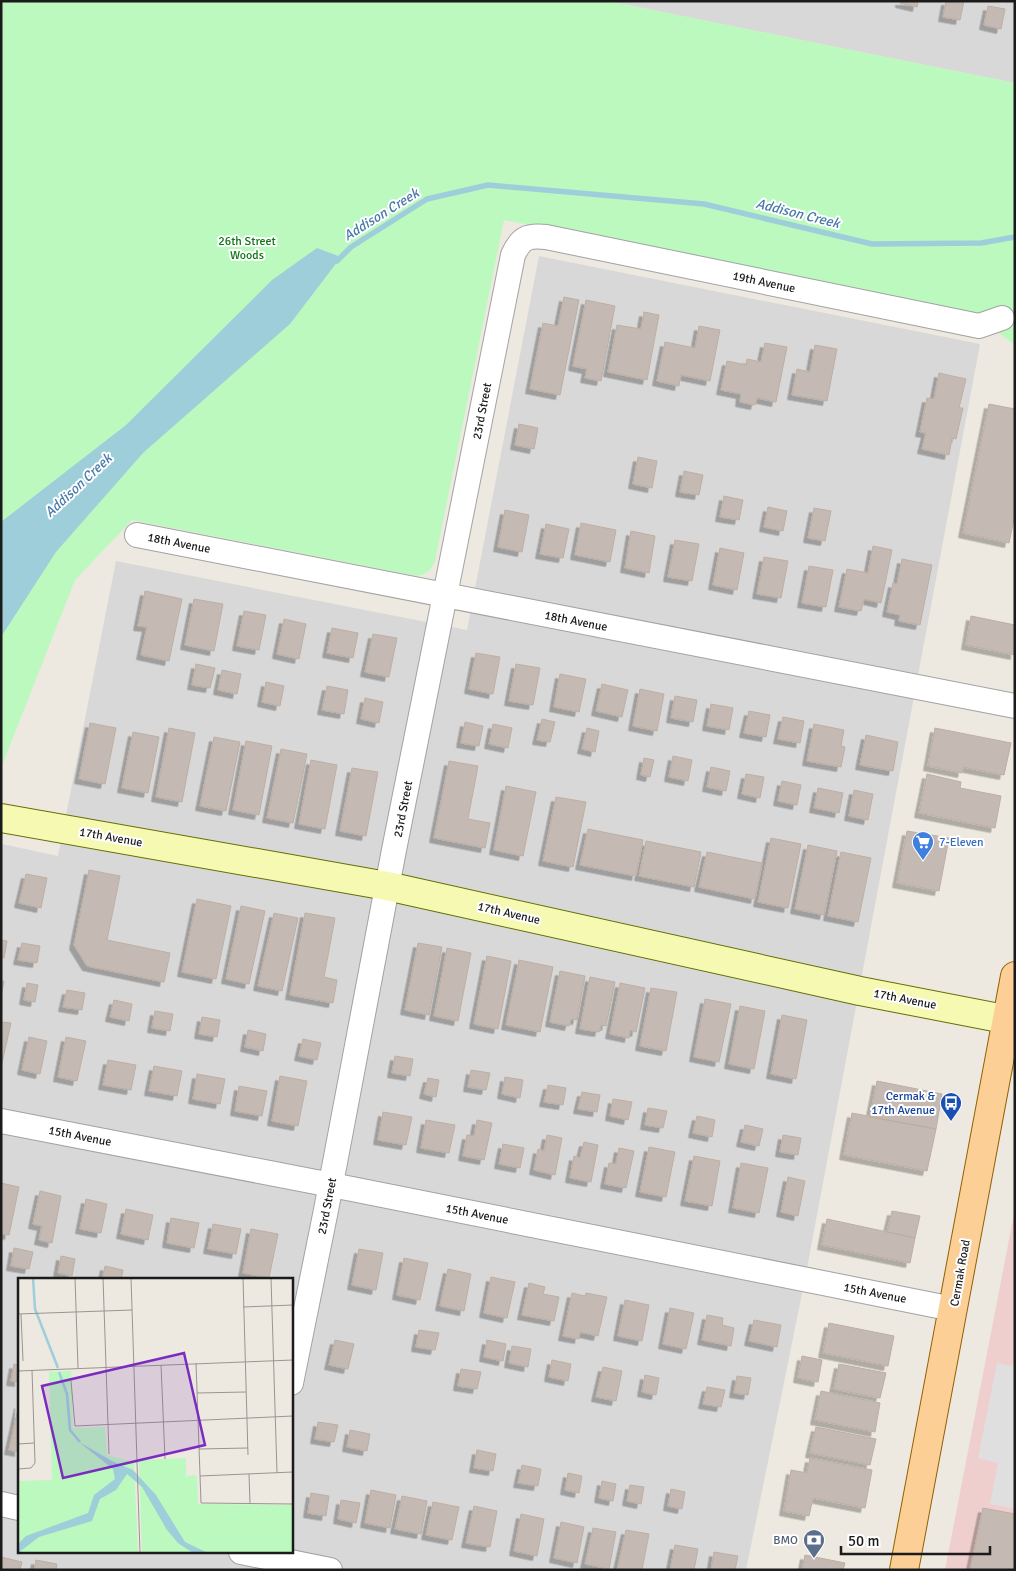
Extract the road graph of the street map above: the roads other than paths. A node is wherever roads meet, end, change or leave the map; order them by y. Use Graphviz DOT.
graph roads {
  1 [pos="524,238"];
  2 [pos="1002,318"];
  3 [pos="137,536"];
  4 [pos="445,596"];
  5 [pos="1015,706"];
  6 [pos="1,818"];
  7 [pos="387,886"];
  8 [pos="1015,976"];
  9 [pos="1011,1020"];
  10 [pos="1,1121"];
  11 [pos="331,1185"];
  12 [pos="953,1309"];
  13 [pos="292,1378"];
  14 [pos="1,1504"];
  15 [pos="18,1508"];
  16 [pos="252,1557"];
  17 [pos="330,1570"];
  18 [pos="904,1570"];
  1 -- 2 [label="street, 19th Avenue"];
  1 -- 4 [label="street, 23rd Street"];
  3 -- 4 [label="street, 18th Avenue"];
  4 -- 5 [label="street, 18th Avenue"];
  4 -- 7 [label="street, 23rd Street"];
  6 -- 7 [label="street, 17th Avenue"];
  7 -- 9 [label="street, 17th Avenue"];
  7 -- 11 [label="street, 23rd Street"];
  8 -- 9 [label="main road, Cermak Road"];
  9 -- 12 [label="main road, Cermak Road"];
  10 -- 11 [label="street, 15th Avenue"];
  11 -- 12 [label="street, 15th Avenue"];
  11 -- 13 [label="street, 23rd Street"];
  12 -- 18 [label="main road, Cermak Road"];
  14 -- 15 [label="street"];
  16 -- 17 [label="street"];
}
